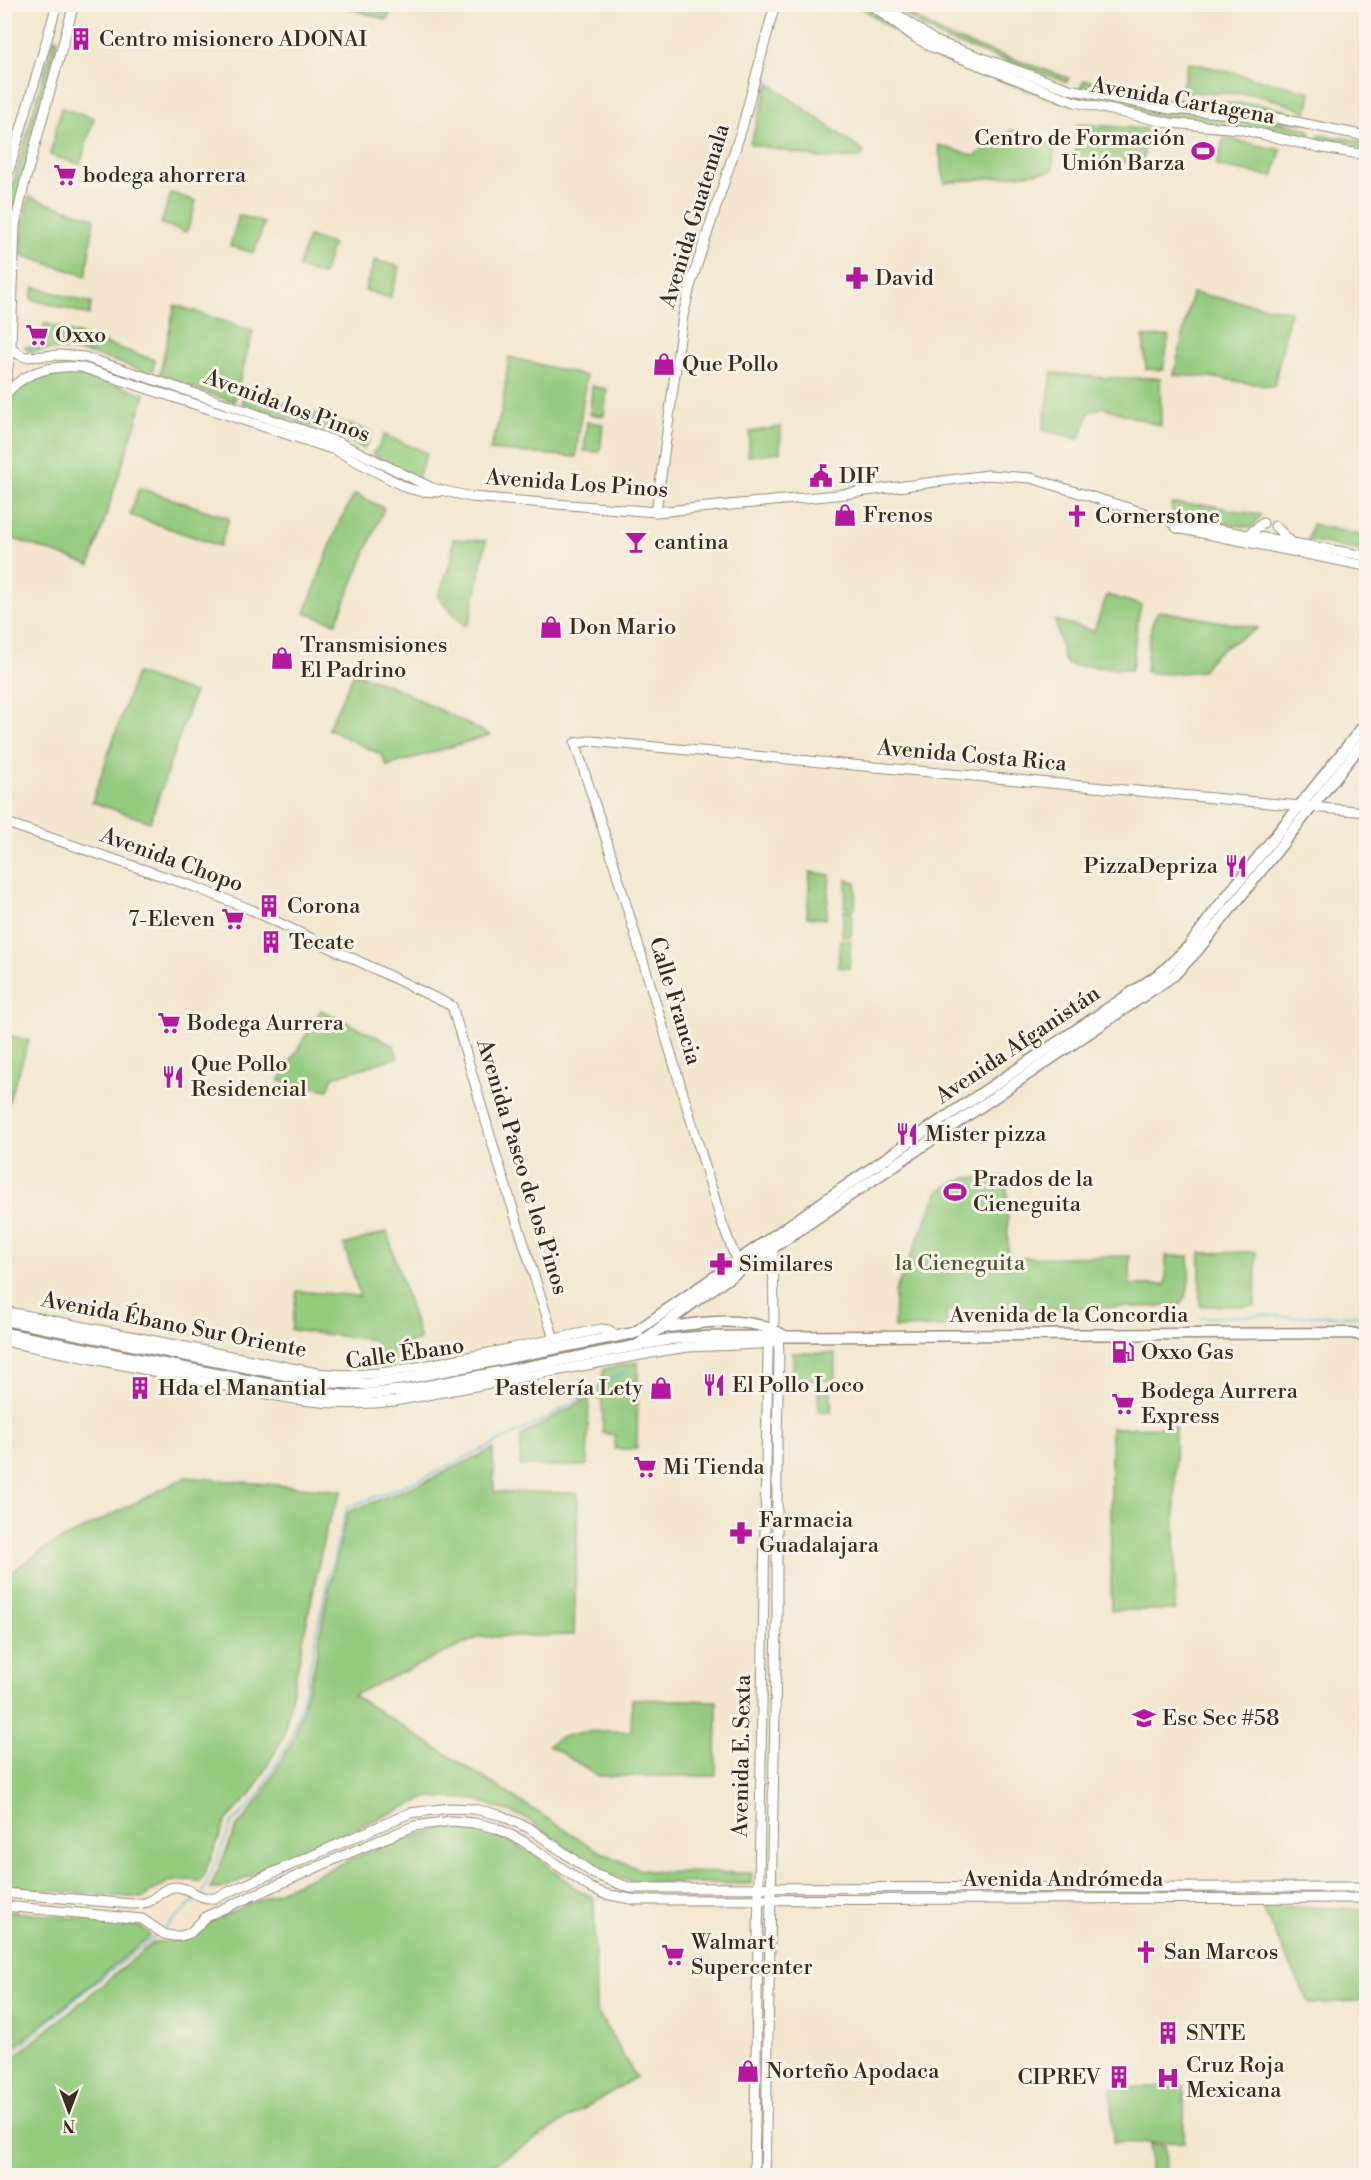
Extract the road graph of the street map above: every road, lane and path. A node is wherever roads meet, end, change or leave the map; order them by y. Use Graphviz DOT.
graph roads {
  1 [pos="57,4"];
  2 [pos="74,4"];
  3 [pos="775,4"];
  4 [pos="870,4"];
  5 [pos="883,4"];
  6 [pos="66,34"];
  7 [pos="38,69"];
  8 [pos="1366,136"];
  9 [pos="1366,155"];
  10 [pos="4,188"];
  11 [pos="11,347"];
  12 [pos="60,355"];
  13 [pos="61,366"];
  14 [pos="4,396"];
  15 [pos="440,491"];
  16 [pos="656,512"];
  17 [pos="1170,521"];
  18 [pos="1263,523"];
  19 [pos="1275,526"];
  20 [pos="1249,534"];
  21 [pos="1290,542"];
  22 [pos="1366,556"];
  23 [pos="1366,566"];
  24 [pos="1366,723"];
  25 [pos="1366,739"];
  26 [pos="575,743"];
  27 [pos="1300,807"];
  28 [pos="1313,808"];
  29 [pos="1366,812"];
  30 [pos="4,822"];
  31 [pos="452,1006"];
  32 [pos="773,1243"];
  33 [pos="738,1266"];
  34 [pos="4,1311"];
  35 [pos="4,1320"];
  36 [pos="1366,1328"];
  37 [pos="656,1329"];
  38 [pos="4,1333"];
  39 [pos="1352,1333"];
  40 [pos="632,1334"];
  41 [pos="775,1334"];
  42 [pos="616,1336"];
  43 [pos="1366,1337"];
  44 [pos="554,1339"];
  45 [pos="4,1341"];
  46 [pos="638,1345"];
  47 [pos="578,1356"];
  48 [pos="488,1357"];
  49 [pos="593,1365"];
  50 [pos="542,1369"];
  51 [pos="1366,1887"];
  52 [pos="759,1889"];
  53 [pos="771,1889"];
  54 [pos="4,1893"];
  55 [pos="202,1898"];
  56 [pos="1366,1898"];
  57 [pos="759,1900"];
  58 [pos="771,1900"];
  59 [pos="149,1902"];
  60 [pos="4,1906"];
  61 [pos="202,1920"];
  62 [pos="150,1924"];
  63 [pos="754,2175"];
  64 [pos="765,2175"];
  1 -- 7 [label="street"];
  2 -- 6 [label="street"];
  3 -- 16 [label="street, Avenida Guatemala"];
  4 -- 9 [label="street, Avenida Cartagena"];
  5 -- 8 [label="street, Avenida Cartagena"];
  6 -- 7 [label="street"];
  6 -- 11 [label="street"];
  7 -- 10 [label="street"];
  11 -- 12 [label="street, Avenida los Pinos"];
  11 -- 14 [label="street"];
  12 -- 13 [label="street"];
  12 -- 15 [label="street, Avenida los Pinos"];
  13 -- 14 [label="street, Avenida los Pinos"];
  13 -- 15 [label="street, Avenida los Pinos"];
  15 -- 16 [label="street, Avenida Los Pinos"];
  16 -- 17 [label="street, Avenida Los Pinos"];
  17 -- 20 [label="street, Avenida Los Pinos"];
  17 -- 23 [label="street, Avenida Los Pinos"];
  18 -- 20 [label="street"];
  19 -- 21 [label="street"];
  20 -- 21 [label="street, Avenida Los Pinos"];
  21 -- 22 [label="street, Avenida Los Pinos"];
  24 -- 27 [label="main road, Avenida Afganistán"];
  25 -- 28 [label="main road, Avenida Afganistán"];
  26 -- 27 [label="street, Avenida Costa Rica"];
  26 -- 33 [label="street, Calle Francia"];
  27 -- 28 [label="street, Avenida Costa Rica"];
  27 -- 32 [label="main road, Avenida Afganistán"];
  28 -- 29 [label="street, Avenida Costa Rica"];
  28 -- 32 [label="main road, Avenida Afganistán"];
  30 -- 31 [label="street, Avenida Chopo"];
  31 -- 44 [label="street, Avenida Paseo de los Pinos"];
  32 -- 33 [label="main road, Avenida Afganistán"];
  32 -- 41 [label="street"];
  33 -- 37 [label="main road, Avenida Afganistán"];
  33 -- 40 [label="main road, Avenida Afganistán"];
  34 -- 48 [label="street, Avenida Ébano Sur Oriente"];
  35 -- 48 [label="main road, Calle Ébano"];
  36 -- 39 [label="main road, Avenida de la Concordia"];
  37 -- 40 [label="main road, Calle Ébano"];
  37 -- 41 [label="main road, Calle Ébano"];
  37 -- 46 [label="main road, Avenida Afganistán"];
  38 -- 50 [label="main road, Calle Ébano"];
  39 -- 41 [label="main road, Avenida de la Concordia"];
  39 -- 43 [label="main road, Avenida de la Concordia"];
  40 -- 42 [label="main road, Calle Ébano"];
  41 -- 46 [label="main road, Calle Ébano"];
  41 -- 49 [label="street"];
  41 -- 52 [label="street, Avenida E. Sexta"];
  41 -- 53 [label="street, Avenida E. Sexta"];
  42 -- 44 [label="street, Avenida Ébano Sur Oriente"];
  42 -- 48 [label="main road, Calle Ébano"];
  44 -- 48 [label="street, Avenida Ébano Sur Oriente"];
  45 -- 50 [label="street"];
  46 -- 47 [label="main road, Calle Ébano"];
  47 -- 49 [label="main road"];
  47 -- 50 [label="main road, Calle Ébano"];
  49 -- 50 [label="street"];
  51 -- 53 [label="street, Avenida Andrómeda"];
  52 -- 53 [label="street, Avenida Andrómeda"];
  52 -- 55 [label="street, Avenida Andrómeda"];
  52 -- 57 [label="street, Avenida E. Sexta"];
  53 -- 58 [label="street, Avenida E. Sexta"];
  54 -- 59 [label="street"];
  55 -- 59 [label="street"];
  55 -- 61 [label="street"];
  56 -- 58 [label="street, Avenida Andrómeda"];
  57 -- 58 [label="street, Avenida Andrómeda"];
  57 -- 61 [label="street, Avenida Andrómeda"];
  57 -- 63 [label="street, Avenida E. Sexta"];
  58 -- 64 [label="street, Avenida E. Sexta"];
  59 -- 62 [label="street"];
  60 -- 62 [label="street"];
  61 -- 62 [label="street"];
}
